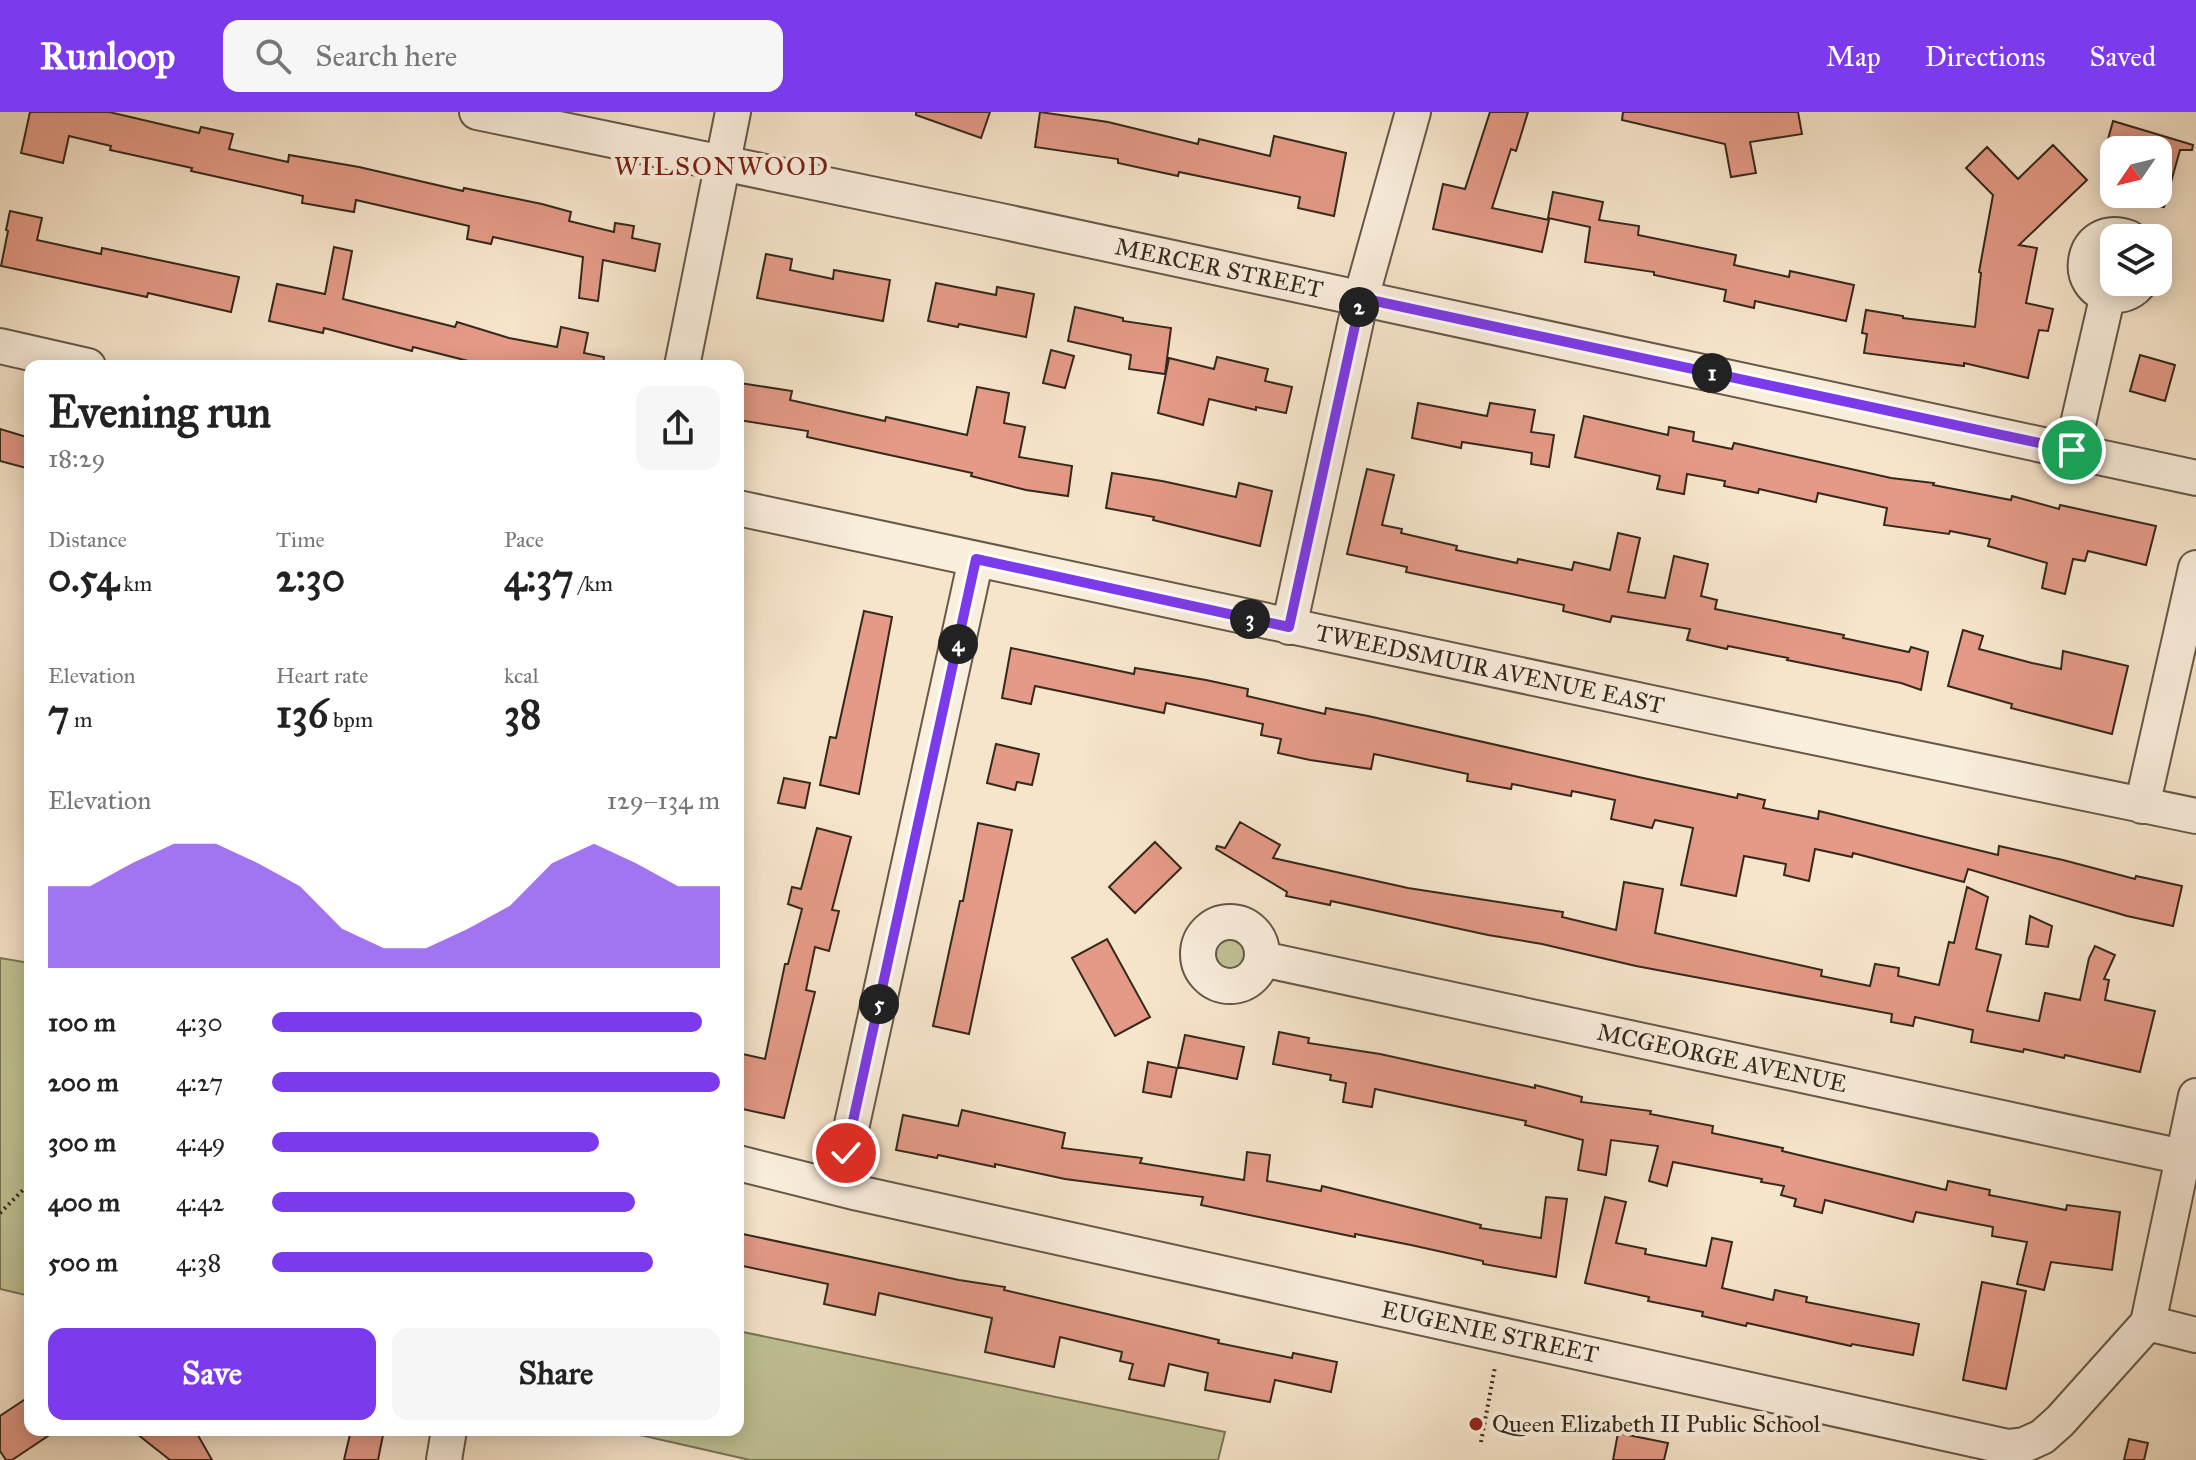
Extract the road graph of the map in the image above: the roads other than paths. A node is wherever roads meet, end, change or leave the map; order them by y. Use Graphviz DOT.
graph roads {
  1 [pos="477,112"];
  2 [pos="733,112"];
  3 [pos="1413,112"];
  4 [pos="724,163"];
  5 [pos="2100,238"];
  6 [pos="2100,289"];
  7 [pos="2108,296"];
  8 [pos="1361,298"];
  9 [pos="0,346"];
  10 [pos="62,360"];
  11 [pos="683,360"];
  12 [pos="2072,450"];
  13 [pos="2196,478"];
  14 [pos="744,509"];
  15 [pos="976,559"];
  16 [pos="2196,568"];
  17 [pos="1289,627"];
  18 [pos="2142,806"];
  19 [pos="2196,816"];
  20 [pos="1262,959"];
  21 [pos="2196,1096"];
  22 [pos="2183,1157"];
  23 [pos="744,1164"];
  24 [pos="838,1188"];
  25 [pos="2148,1323"];
  26 [pos="2196,1335"];
  27 [pos="448,1436"];
  28 [pos="444,1460"];
  1 -- 4 [label="street, MERCER STREET"];
  2 -- 4 [label="street"];
  3 -- 8 [label="street"];
  4 -- 8 [label="street, MERCER STREET"];
  4 -- 11 [label="street"];
  5 -- 6 [label="street"];
  7 -- 12 [label="street"];
  8 -- 12 [label="street, MERCER STREET"];
  8 -- 17 [label="street"];
  9 -- 10 [label="street"];
  12 -- 13 [label="street, MERCER STREET"];
  14 -- 15 [label="street, TWEEDSMUIR AVENUE EAST"];
  15 -- 17 [label="street, TWEEDSMUIR AVENUE EAST"];
  15 -- 24 [label="street"];
  16 -- 18 [label="street"];
  17 -- 18 [label="street, TWEEDSMUIR AVENUE EAST"];
  18 -- 19 [label="street, TWEEDSMUIR AVENUE EAST"];
  20 -- 22 [label="street, MCGEORGE AVENUE"];
  21 -- 22 [label="street"];
  22 -- 25 [label="street"];
  23 -- 24 [label="street, EUGENIE STREET"];
  24 -- 25 [label="street, EUGENIE STREET"];
  25 -- 26 [label="street"];
  27 -- 28 [label="street"];
}
